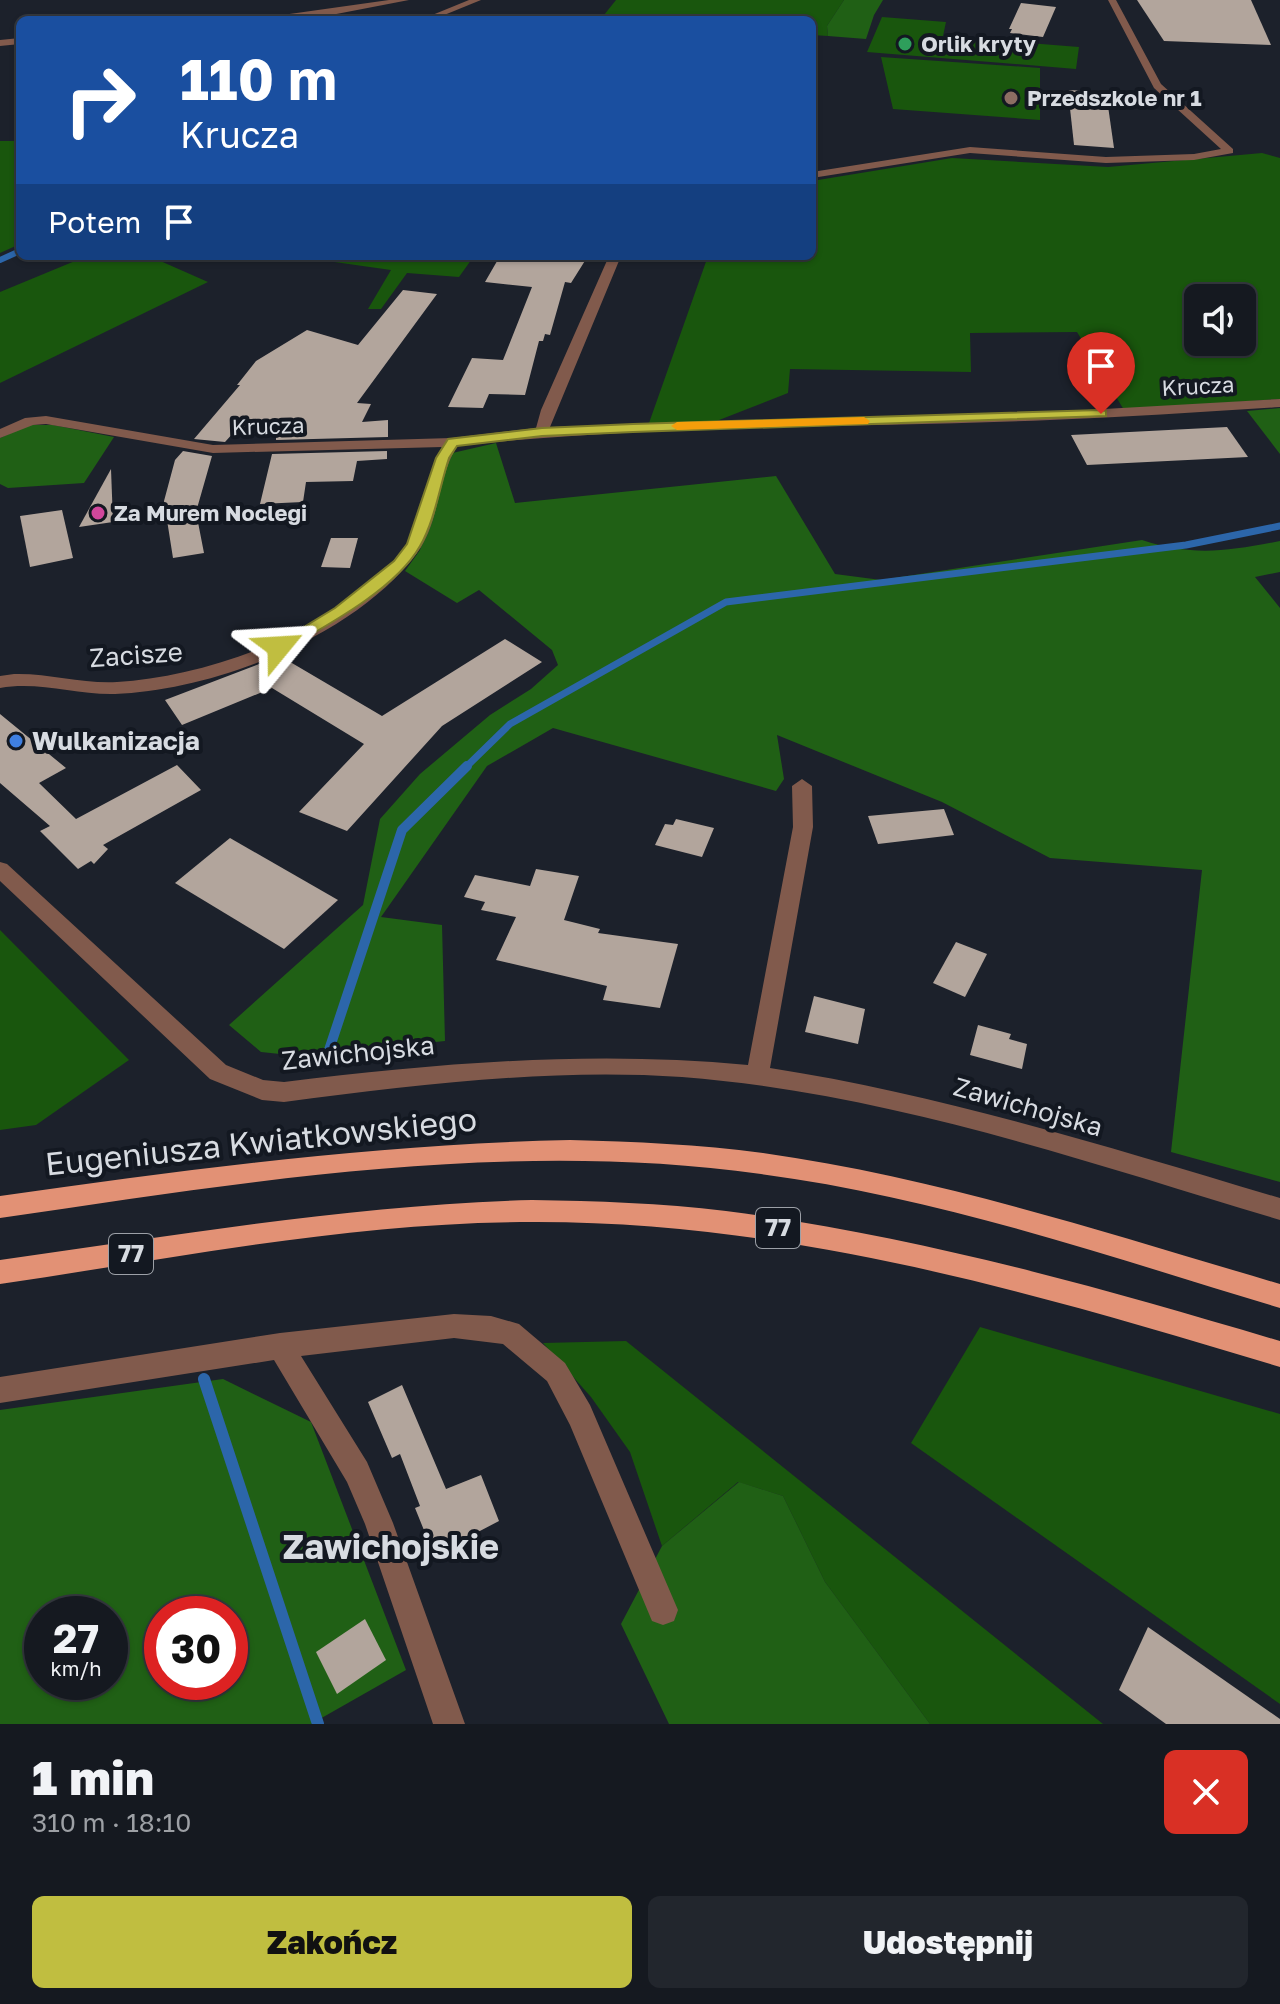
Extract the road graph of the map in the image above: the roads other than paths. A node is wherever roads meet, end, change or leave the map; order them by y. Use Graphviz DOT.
graph roads {
  1 [pos="312,0"];
  2 [pos="405,0"];
  3 [pos="477,0"];
  4 [pos="1112,0"];
  5 [pos="326,13"];
  6 [pos="294,16"];
  7 [pos="435,16"];
  8 [pos="816,174"];
  9 [pos="613,260"];
  10 [pos="1280,403"];
  11 [pos="542,432"];
  12 [pos="0,434"];
  13 [pos="452,442"];
  14 [pos="0,682"];
  15 [pos="802,786"];
  16 [pos="0,869"];
  17 [pos="757,1076"];
  18 [pos="0,1207"];
  19 [pos="1280,1209"];
  20 [pos="0,1272"];
  21 [pos="1280,1296"];
  22 [pos="280,1346"];
  23 [pos="1280,1354"];
  24 [pos="0,1390"];
  25 [pos="663,1610"];
  26 [pos="449,1724"];
  1 -- 5 [label="street"];
  2 -- 5 [label="street"];
  3 -- 7 [label="street"];
  4 -- 8 [label="street"];
  5 -- 6 [label="street"];
  9 -- 11 [label="street"];
  10 -- 11 [label="street, Krucza"];
  11 -- 13 [label="street, Krucza"];
  12 -- 13 [label="street, Krucza"];
  13 -- 14 [label="street, Zacisze"];
  15 -- 17 [label="street"];
  16 -- 17 [label="street, Zawichojska"];
  17 -- 19 [label="street, Zawichojska"];
  18 -- 21 [label="main road, Eugeniusza Kwiatkowskiego / 77"];
  20 -- 23 [label="main road, 77"];
  22 -- 24 [label="street"];
  22 -- 25 [label="street"];
  22 -- 26 [label="street"];
}
